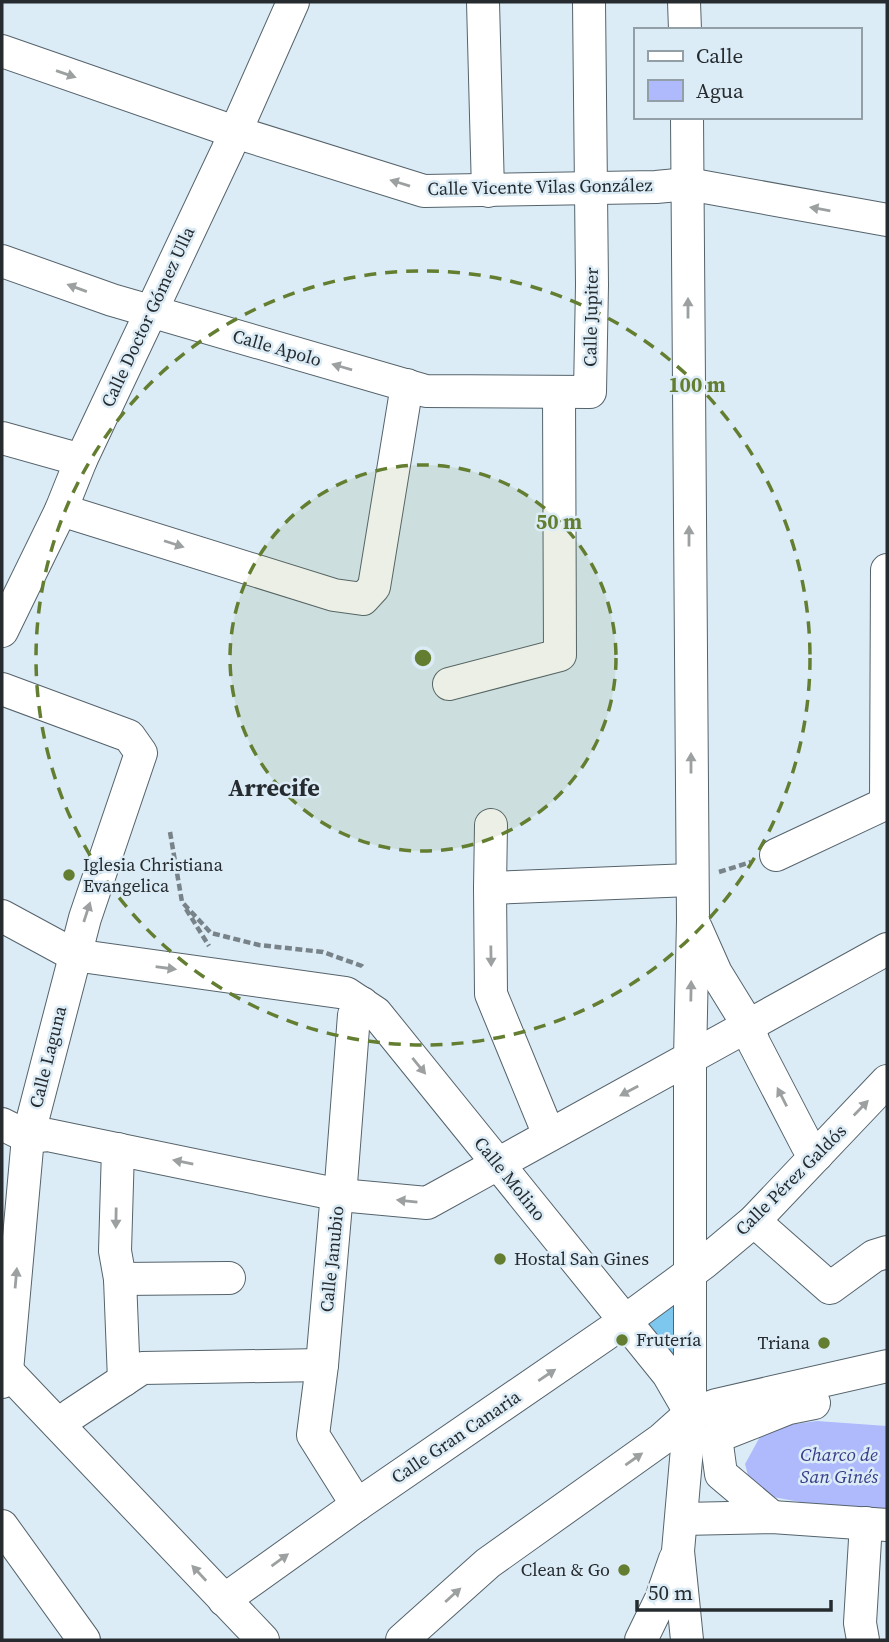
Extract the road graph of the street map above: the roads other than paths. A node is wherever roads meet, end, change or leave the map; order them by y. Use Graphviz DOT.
graph roads {
  1 [pos="293,2"];
  2 [pos="483,2"];
  3 [pos="589,2"];
  4 [pos="684,2"];
  5 [pos="685,28"];
  6 [pos="2,51"];
  7 [pos="687,119"];
  8 [pos="235,132"];
  9 [pos="688,184"];
  10 [pos="592,188"];
  11 [pos="488,191"];
  12 [pos="887,220"];
  13 [pos="2,261"];
  14 [pos="152,312"];
  15 [pos="407,385"];
  16 [pos="559,392"];
  17 [pos="2,438"];
  18 [pos="81,460"];
  19 [pos="61,510"];
  20 [pos="887,570"];
  21 [pos="2,631"];
  22 [pos="449,684"];
  23 [pos="2,690"];
  24 [pos="887,803"];
  25 [pos="491,825"];
  26 [pos="776,855"];
  27 [pos="691,880"];
  28 [pos="490,888"];
  29 [pos="2,916"];
  30 [pos="692,920"];
  31 [pos="887,949"];
  32 [pos="75,955"];
  33 [pos="369,997"];
  34 [pos="748,1025"];
  35 [pos="690,1059"];
  36 [pos="887,1081"];
  37 [pos="15,1130"];
  38 [pos="549,1135"];
  39 [pos="118,1149"];
  40 [pos="817,1155"];
  41 [pos="498,1164"];
  42 [pos="340,1195"];
  43 [pos="754,1222"];
  44 [pos="887,1252"];
  45 [pos="689,1274"];
  46 [pos="229,1278"];
  47 [pos="120,1279"];
  48 [pos="625,1321"];
  49 [pos="322,1365"];
  50 [pos="884,1376"];
  51 [pos="5,1377"];
  52 [pos="124,1380"];
  53 [pos="690,1414"];
  54 [pos="71,1415"];
  55 [pos="356,1505"];
  56 [pos="772,1517"];
  57 [pos="681,1519"];
  58 [pos="877,1524"];
  59 [pos="2,1526"];
  60 [pos="678,1551"];
  61 [pos="224,1600"];
  62 [pos="84,1640"];
  63 [pos="263,1640"];
  64 [pos="402,1640"];
  65 [pos="641,1640"];
  66 [pos="687,1640"];
  67 [pos="863,1640"];
  1 -- 8 [label="street, Calle Doctor Gómez Ulla"];
  2 -- 11 [label="street"];
  3 -- 10 [label="street, Calle Jupiter"];
  4 -- 5 [label="street"];
  6 -- 8 [label="street, Calle Vicente Vilas González, one-way"];
  7 -- 9 [label="street"];
  11 -- 8 [label="street, Calle Vicente Vilas González, one-way"];
  8 -- 14 [label="street, Calle Doctor Gómez Ulla"];
  9 -- 10 [label="street, Calle Vicente Vilas González"];
  12 -- 9 [label="street, Calle Vicente Vilas González, one-way"];
  27 -- 9 [label="street, one-way"];
  10 -- 11 [label="street, Calle Vicente Vilas González"];
  10 -- 16 [label="street, Calle Jupiter"];
  14 -- 13 [label="street, Calle Apolo, one-way"];
  15 -- 14 [label="street, Calle Apolo, one-way"];
  14 -- 18 [label="street, Calle Doctor Gómez Ulla"];
  15 -- 16 [label="street, Calle Apolo"];
  19 -- 15 [label="street, one-way"];
  16 -- 22 [label="street"];
  17 -- 18 [label="street"];
  18 -- 19 [label="street, Calle Doctor Gómez Ulla"];
  19 -- 21 [label="street, Calle Doctor Gómez Ulla"];
  20 -- 24 [label="street"];
  32 -- 23 [label="street, Calle Laguna, one-way"];
  24 -- 26 [label="street"];
  25 -- 28 [label="street"];
  27 -- 28 [label="street"];
  27 -- 30 [label="street"];
  28 -- 38 [label="street, one-way"];
  29 -- 32 [label="street"];
  30 -- 34 [label="street"];
  35 -- 30 [label="street, one-way"];
  31 -- 34 [label="street"];
  32 -- 33 [label="street, one-way"];
  32 -- 37 [label="street, Calle Laguna"];
  33 -- 41 [label="street, Calle Molino, one-way"];
  33 -- 42 [label="street, Calle Janubio"];
  34 -- 35 [label="street"];
  40 -- 34 [label="street, one-way"];
  35 -- 38 [label="street, one-way"];
  35 -- 45 [label="street"];
  40 -- 36 [label="street, Calle Pérez Galdós, one-way"];
  37 -- 39 [label="street"];
  51 -- 37 [label="street, Calle Laguna, one-way"];
  38 -- 41 [label="street"];
  42 -- 39 [label="street, one-way"];
  39 -- 47 [label="street, one-way"];
  40 -- 43 [label="street, Calle Pérez Galdós"];
  41 -- 42 [label="street, one-way"];
  41 -- 48 [label="street, Calle Molino"];
  42 -- 49 [label="street, Calle Janubio"];
  43 -- 44 [label="street"];
  43 -- 45 [label="street, Calle Pérez Galdós"];
  45 -- 48 [label="street, Calle Gran Canaria"];
  45 -- 53 [label="street"];
  46 -- 47 [label="street"];
  47 -- 52 [label="street"];
  48 -- 53 [label="street, Calle Molino"];
  55 -- 48 [label="street, Calle Gran Canaria, one-way"];
  49 -- 52 [label="street"];
  49 -- 55 [label="street, Calle Janubio"];
  50 -- 53 [label="street"];
  50 -- 56 [label="street"];
  61 -- 51 [label="street, one-way"];
  52 -- 54 [label="street"];
  53 -- 57 [label="street"];
  64 -- 53 [label="street, one-way"];
  61 -- 55 [label="street, Calle Gran Canaria, one-way"];
  56 -- 57 [label="street"];
  56 -- 58 [label="street"];
  57 -- 60 [label="street"];
  58 -- 67 [label="street"];
  59 -- 62 [label="street"];
  60 -- 65 [label="street"];
  60 -- 66 [label="street"];
  61 -- 63 [label="street"];
}
